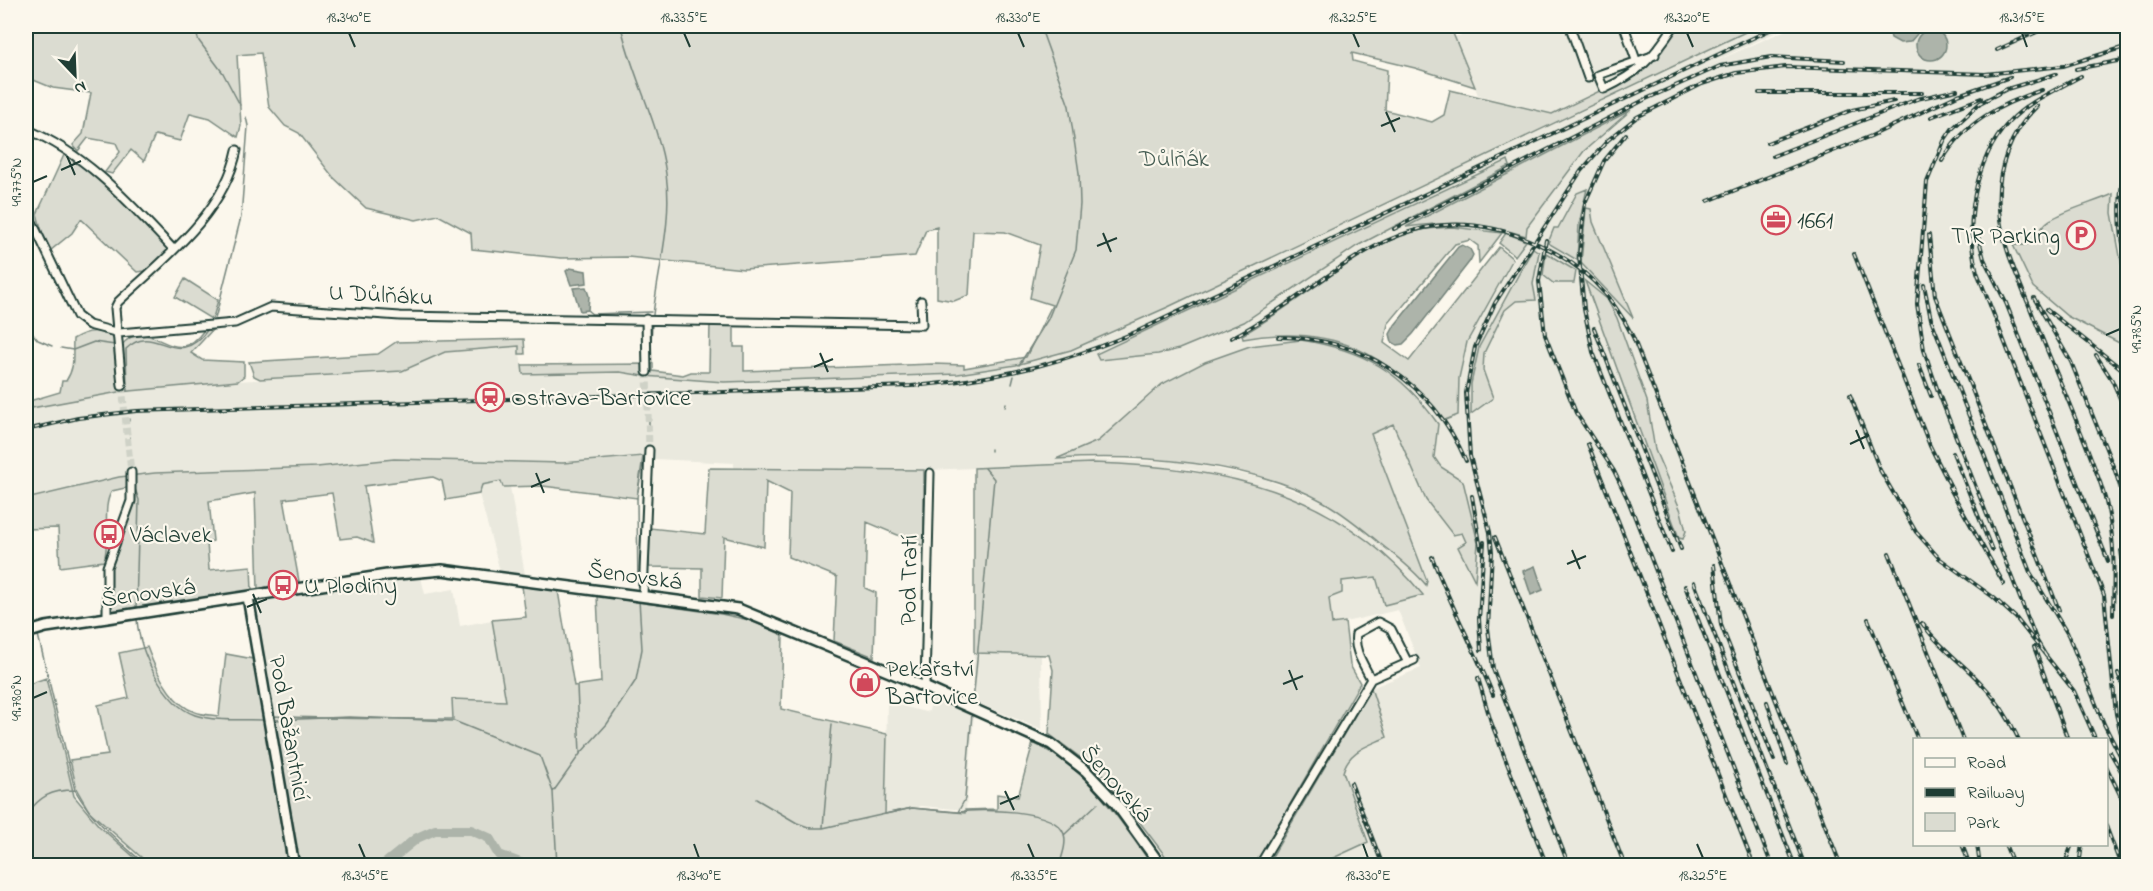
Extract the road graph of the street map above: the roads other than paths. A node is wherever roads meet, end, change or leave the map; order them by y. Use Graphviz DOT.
graph roads {
  1 [pos="1573,26"];
  2 [pos="1624,26"];
  3 [pos="1674,26"];
  4 [pos="1655,55"];
  5 [pos="1636,60"];
  6 [pos="1588,78"];
  7 [pos="26,129"];
  8 [pos="237,150"];
  9 [pos="26,209"];
  10 [pos="174,250"];
  11 [pos="921,302"];
  12 [pos="646,319"];
  13 [pos="119,333"];
  14 [pos="647,372"];
  15 [pos="122,386"];
  16 [pos="649,450"];
  17 [pos="131,472"];
  18 [pos="930,473"];
  19 [pos="643,595"];
  20 [pos="248,597"];
  21 [pos="107,618"];
  22 [pos="26,633"];
  23 [pos="1371,679"];
  24 [pos="925,687"];
  25 [pos="293,862"];
  26 [pos="1161,866"];
  27 [pos="1259,866"];
  1 -- 6 [label="street"];
  2 -- 5 [label="street"];
  3 -- 4 [label="street"];
  4 -- 5 [label="street"];
  4 -- 5 [label="street"];
  7 -- 10 [label="street"];
  8 -- 10 [label="street"];
  9 -- 13 [label="street, U Důlňáku"];
  10 -- 13 [label="street"];
  11 -- 12 [label="street, U Důlňáku"];
  12 -- 13 [label="street, U Důlňáku"];
  12 -- 14 [label="street"];
  13 -- 15 [label="street"];
  16 -- 19 [label="street"];
  17 -- 21 [label="street"];
  18 -- 24 [label="street, Pod Tratí"];
  19 -- 20 [label="street, Šenovská"];
  19 -- 24 [label="street, Šenovská"];
  20 -- 21 [label="street, Šenovská"];
  20 -- 25 [label="street, Pod Bažantnicí"];
  21 -- 22 [label="street, Šenovská"];
  23 -- 23 [label="street"];
  23 -- 27 [label="street"];
  24 -- 26 [label="street, Šenovská"];
}
